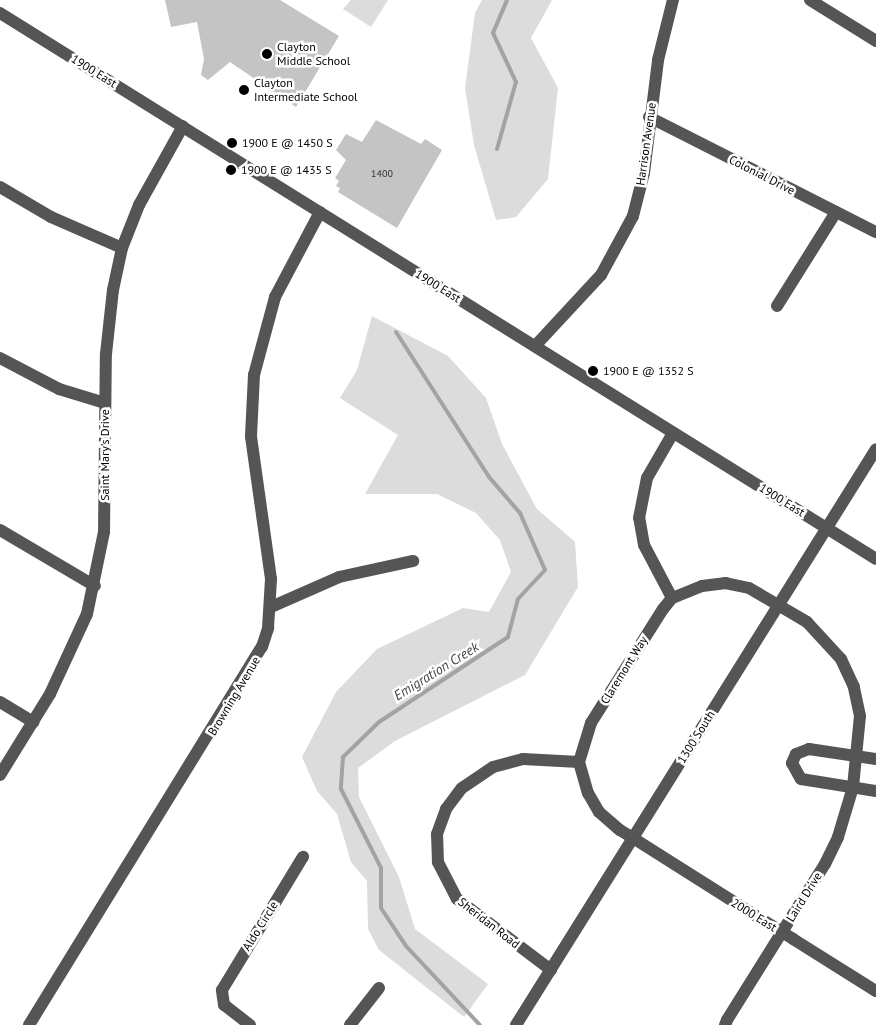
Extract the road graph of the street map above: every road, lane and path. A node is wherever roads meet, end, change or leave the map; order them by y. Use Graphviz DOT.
graph roads {
  1 [pos="673,0"];
  2 [pos="810,0"];
  3 [pos="0,13"];
  4 [pos="876,41"];
  5 [pos="649,117"];
  6 [pos="182,126"];
  7 [pos="0,187"];
  8 [pos="320,212"];
  9 [pos="836,212"];
  10 [pos="876,232"];
  11 [pos="122,248"];
  12 [pos="777,306"];
  13 [pos="535,346"];
  14 [pos="0,358"];
  15 [pos="105,403"];
  16 [pos="674,433"];
  17 [pos="876,449"];
  18 [pos="827,528"];
  19 [pos="0,530"];
  20 [pos="876,559"];
  21 [pos="414,561"];
  22 [pos="95,586"];
  23 [pos="672,598"];
  24 [pos="780,604"];
  25 [pos="271,606"];
  26 [pos="0,702"];
  27 [pos="33,722"];
  28 [pos="859,756"];
  29 [pos="876,759"];
  30 [pos="579,762"];
  31 [pos="0,774"];
  32 [pos="853,787"];
  33 [pos="876,791"];
  34 [pos="633,838"];
  35 [pos="303,857"];
  36 [pos="782,932"];
  37 [pos="551,970"];
  38 [pos="379,988"];
  39 [pos="876,991"];
  40 [pos="30,1025"];
  41 [pos="250,1025"];
  42 [pos="350,1025"];
  43 [pos="516,1025"];
  44 [pos="725,1025"];
  1 -- 5 [label="street, Harrison Avenue"];
  2 -- 4 [label="street"];
  3 -- 6 [label="street, 1900 East"];
  5 -- 9 [label="street, Colonial Drive"];
  5 -- 13 [label="street, Harrison Avenue"];
  6 -- 8 [label="street, 1900 East"];
  6 -- 11 [label="street, Saint Mary's Drive"];
  7 -- 11 [label="street"];
  8 -- 13 [label="street, 1900 East"];
  8 -- 25 [label="street, Browning Avenue"];
  9 -- 10 [label="street, Colonial Drive"];
  9 -- 12 [label="street"];
  11 -- 15 [label="street, Saint Mary's Drive"];
  13 -- 16 [label="street, 1900 East"];
  14 -- 15 [label="street"];
  15 -- 22 [label="street, Saint Mary's Drive"];
  16 -- 18 [label="street, 1900 East"];
  16 -- 23 [label="street"];
  17 -- 18 [label="street, 1300 South"];
  18 -- 20 [label="street, 1900 East"];
  18 -- 24 [label="street, 1300 South"];
  19 -- 22 [label="street"];
  21 -- 25 [label="street"];
  22 -- 27 [label="street, Saint Mary's Drive"];
  23 -- 24 [label="street"];
  23 -- 30 [label="street, Claremont Way"];
  24 -- 28 [label="street, Laird Drive"];
  24 -- 34 [label="street, 1300 South"];
  25 -- 40 [label="street, Browning Avenue"];
  26 -- 27 [label="street"];
  27 -- 31 [label="street, Saint Mary's Drive"];
  28 -- 29 [label="street"];
  28 -- 32 [label="street, Laird Drive"];
  28 -- 32 [label="street"];
  30 -- 34 [label="street"];
  30 -- 37 [label="street, Sheridan Road"];
  32 -- 33 [label="street"];
  32 -- 36 [label="street, Laird Drive"];
  34 -- 36 [label="street, 2000 East"];
  34 -- 37 [label="street, 1300 South"];
  35 -- 41 [label="street, Aldo Circle"];
  36 -- 39 [label="street, 2000 East"];
  36 -- 44 [label="street, Laird Drive"];
  37 -- 43 [label="street, 1300 South"];
  38 -- 42 [label="street"];
}
